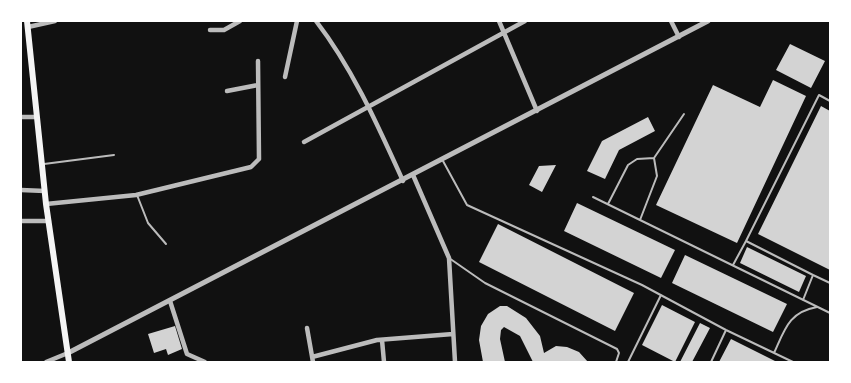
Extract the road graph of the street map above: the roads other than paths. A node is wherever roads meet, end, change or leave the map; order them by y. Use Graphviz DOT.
graph roads {
  1 [pos="55,21"];
  2 [pos="240,21"];
  3 [pos="297,21"];
  4 [pos="316,21"];
  5 [pos="499,21"];
  6 [pos="525,21"];
  7 [pos="671,21"];
  8 [pos="708,21"];
  9 [pos="27,24"];
  10 [pos="210,30"];
  11 [pos="503,32"];
  12 [pos="679,37"];
  13 [pos="258,62"];
  14 [pos="285,77"];
  15 [pos="258,86"];
  16 [pos="227,91"];
  17 [pos="830,101"];
  18 [pos="368,106"];
  19 [pos="537,111"];
  20 [pos="684,114"];
  21 [pos="21,117"];
  22 [pos="37,117"];
  23 [pos="304,142"];
  24 [pos="114,155"];
  25 [pos="654,158"];
  26 [pos="442,160"];
  27 [pos="42,164"];
  28 [pos="413,175"];
  29 [pos="403,181"];
  30 [pos="21,190"];
  31 [pos="45,191"];
  32 [pos="136,195"];
  33 [pos="593,197"];
  34 [pos="46,204"];
  35 [pos="608,204"];
  36 [pos="640,220"];
  37 [pos="21,221"];
  38 [pos="49,221"];
  39 [pos="746,241"];
  40 [pos="166,244"];
  41 [pos="450,258"];
  42 [pos="733,266"];
  43 [pos="813,275"];
  44 [pos="830,283"];
  45 [pos="661,295"];
  46 [pos="170,300"];
  47 [pos="803,300"];
  48 [pos="817,307"];
  49 [pos="830,313"];
  50 [pos="306,328"];
  51 [pos="726,330"];
  52 [pos="453,334"];
  53 [pos="382,340"];
  54 [pos="68,353"];
  55 [pos="774,353"];
  56 [pos="312,359"];
  57 [pos="46,362"];
  58 [pos="69,362"];
  59 [pos="206,362"];
  60 [pos="384,362"];
  61 [pos="454,362"];
  62 [pos="616,362"];
  63 [pos="628,362"];
  64 [pos="711,362"];
  65 [pos="793,362"];
  1 -- 9 [label="street"];
  2 -- 10 [label="street"];
  3 -- 14 [label="street"];
  4 -- 18 [label="street"];
  5 -- 11 [label="street"];
  6 -- 11 [label="street"];
  7 -- 12 [label="street"];
  8 -- 12 [label="street"];
  9 -- 22 [label="main road"];
  11 -- 18 [label="street"];
  11 -- 19 [label="street"];
  12 -- 19 [label="street"];
  13 -- 15 [label="street"];
  15 -- 16 [label="street"];
  15 -- 32 [label="street"];
  17 -- 39 [label="lane"];
  18 -- 23 [label="street"];
  18 -- 29 [label="street"];
  19 -- 26 [label="street"];
  20 -- 25 [label="lane"];
  21 -- 22 [label="street"];
  22 -- 27 [label="main road"];
  24 -- 27 [label="lane"];
  25 -- 35 [label="lane"];
  25 -- 36 [label="lane"];
  26 -- 28 [label="street"];
  26 -- 45 [label="lane"];
  27 -- 31 [label="main road"];
  28 -- 29 [label="street"];
  28 -- 41 [label="street"];
  29 -- 46 [label="street"];
  30 -- 31 [label="street"];
  31 -- 34 [label="main road"];
  32 -- 34 [label="street"];
  32 -- 40 [label="lane"];
  33 -- 35 [label="lane"];
  34 -- 38 [label="main road"];
  35 -- 36 [label="lane"];
  36 -- 42 [label="lane"];
  37 -- 38 [label="street"];
  38 -- 54 [label="main road"];
  39 -- 42 [label="lane"];
  39 -- 43 [label="lane"];
  41 -- 52 [label="street"];
  41 -- 62 [label="lane"];
  42 -- 47 [label="lane"];
  43 -- 44 [label="lane"];
  43 -- 47 [label="lane"];
  45 -- 51 [label="lane"];
  45 -- 63 [label="lane"];
  46 -- 54 [label="street"];
  46 -- 59 [label="street"];
  47 -- 48 [label="lane"];
  48 -- 49 [label="lane"];
  48 -- 55 [label="lane"];
  50 -- 56 [label="street"];
  51 -- 55 [label="lane"];
  51 -- 64 [label="lane"];
  52 -- 53 [label="street"];
  52 -- 61 [label="street"];
  53 -- 56 [label="street"];
  53 -- 60 [label="street"];
  54 -- 57 [label="street"];
  54 -- 58 [label="main road"];
  55 -- 65 [label="lane"];
}
